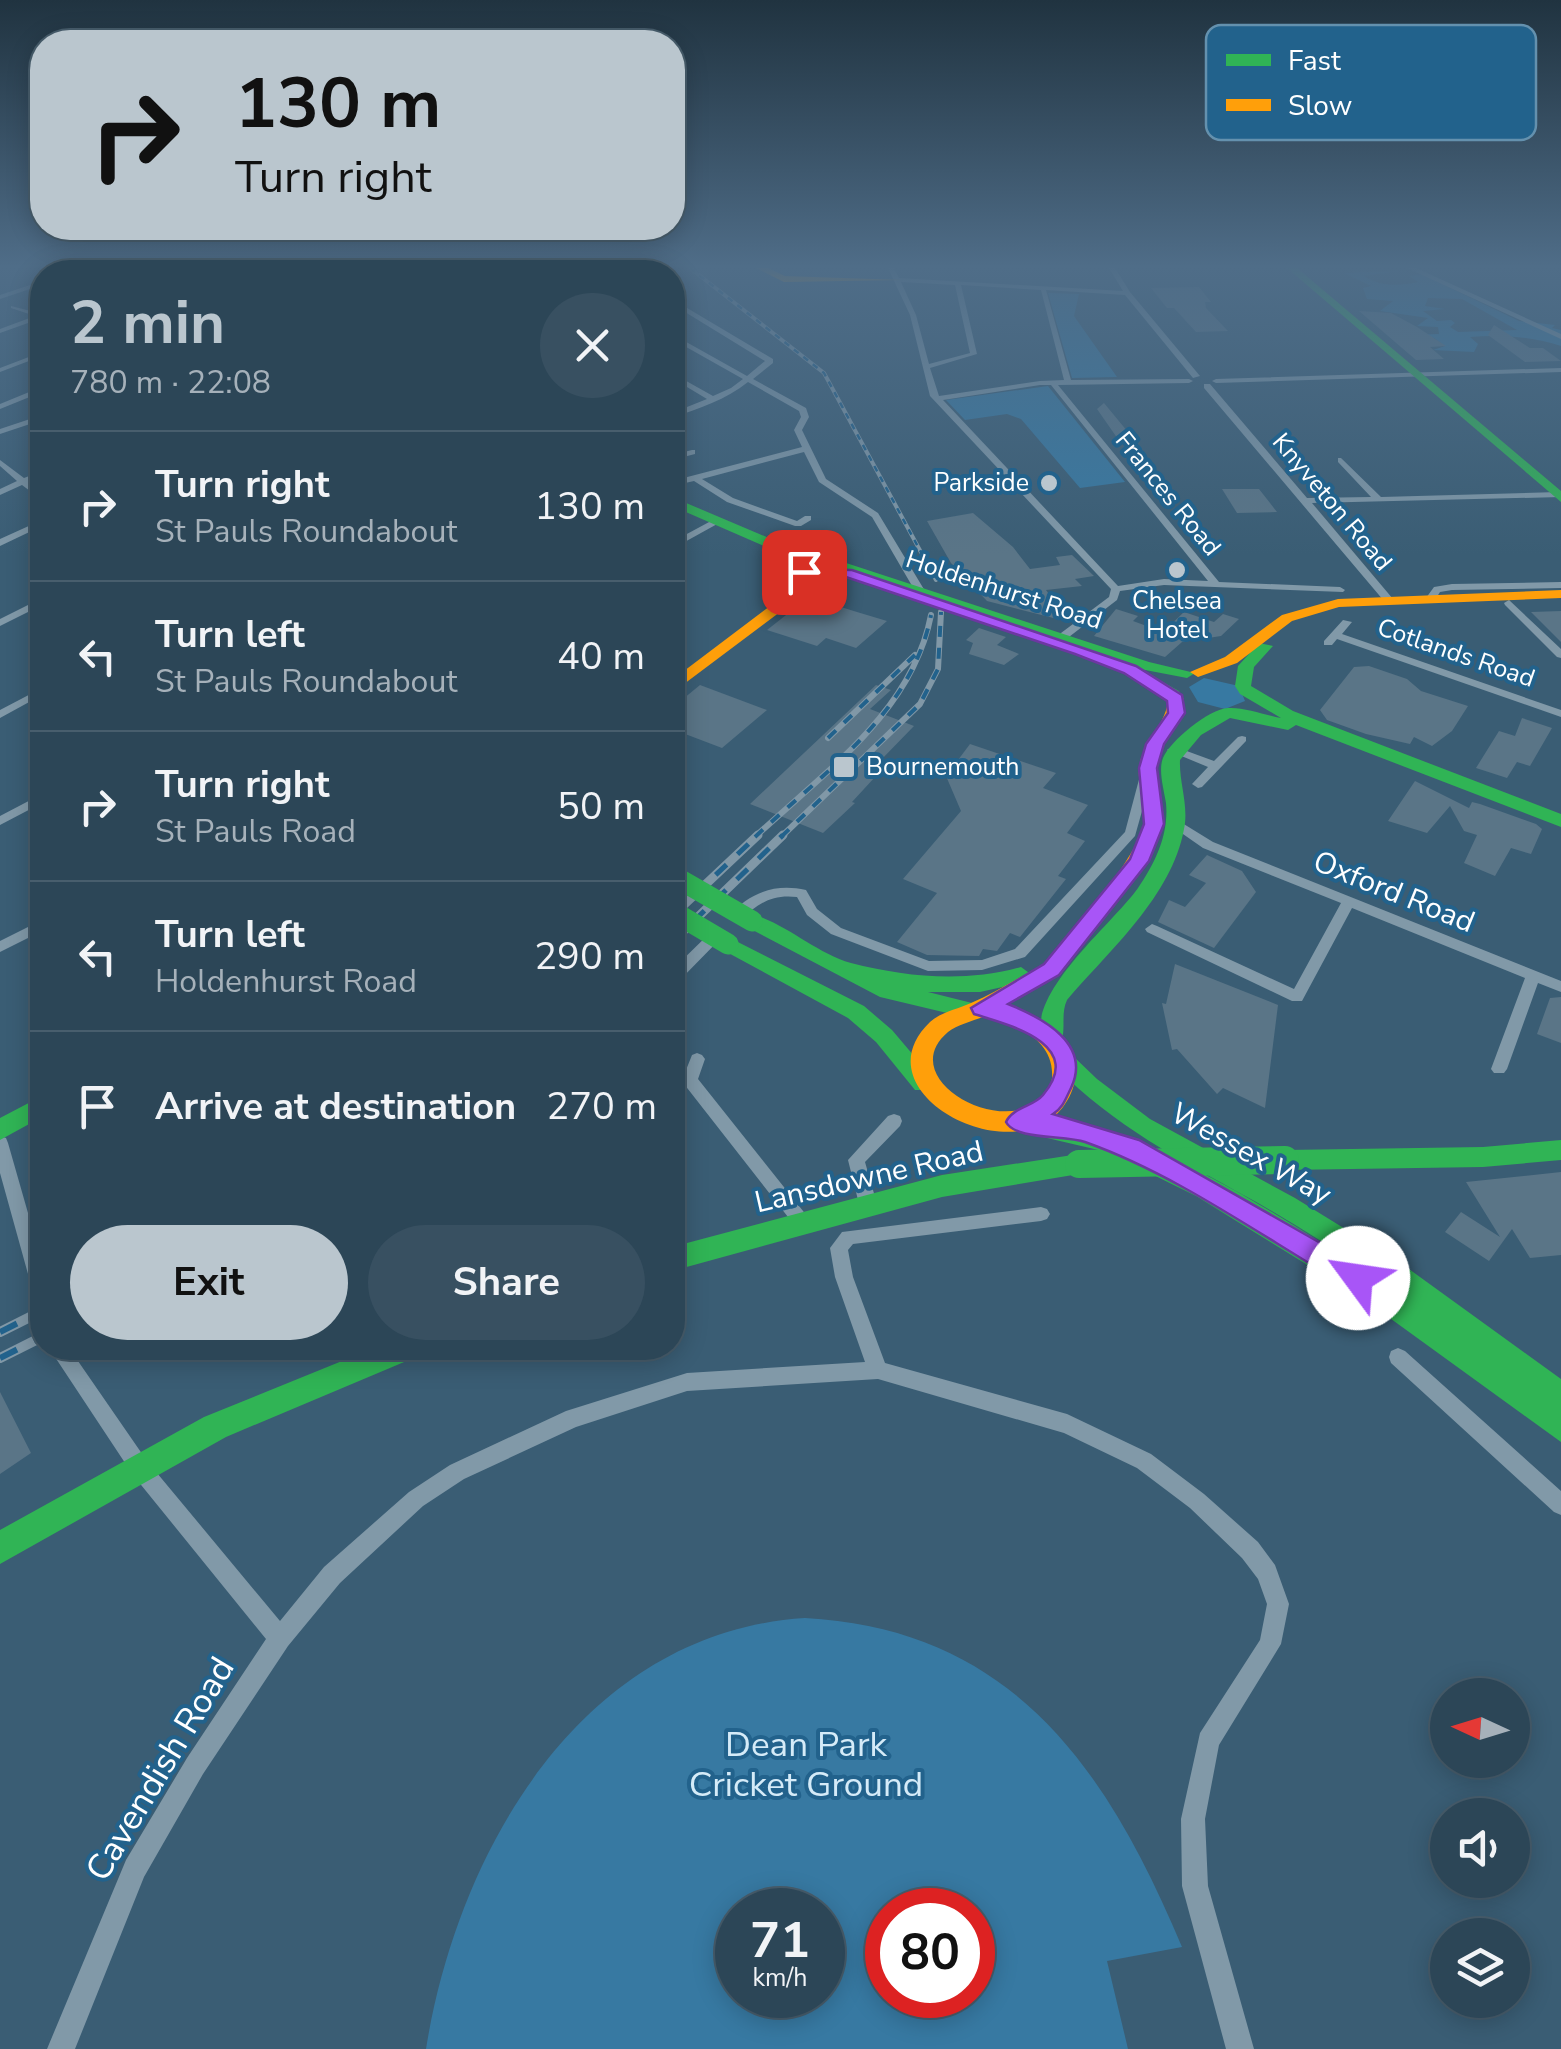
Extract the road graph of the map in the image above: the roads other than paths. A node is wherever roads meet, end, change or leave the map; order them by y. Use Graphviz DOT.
graph roads {
  1 [pos="719,364"];
  2 [pos="769,364"];
  3 [pos="926,364"];
  4 [pos="941,364"];
  5 [pos="1063,364"];
  6 [pos="1181,364"];
  7 [pos="1400,364"];
  8 [pos="927,367"];
  9 [pos="1561,370"];
  10 [pos="1413,375"];
  11 [pos="1192,378"];
  12 [pos="749,381"];
  13 [pos="685,383"];
  14 [pos="1053,383"];
  15 [pos="1068,383"];
  16 [pos="1211,383"];
  17 [pos="30,395"];
  18 [pos="936,399"];
  19 [pos="714,400"];
  20 [pos="0,407"];
  21 [pos="685,411"];
  22 [pos="30,422"];
  23 [pos="0,432"];
  24 [pos="806,449"];
  25 [pos="692,452"];
  26 [pos="685,454"];
  27 [pos="1341,460"];
  28 [pos="0,462"];
  29 [pos="695,478"];
  30 [pos="30,479"];
  31 [pos="685,481"];
  32 [pos="24,482"];
  33 [pos="30,487"];
  34 [pos="0,492"];
  35 [pos="1559,497"];
  36 [pos="1378,500"];
  37 [pos="1304,501"];
  38 [pos="685,508"];
  39 [pos="808,518"];
  40 [pos="714,523"];
  41 [pos="30,529"];
  42 [pos="685,539"];
  43 [pos="0,543"];
  44 [pos="796,567"];
  45 [pos="1214,583"];
  46 [pos="1561,585"];
  47 [pos="915,588"];
  48 [pos="1116,589"];
  49 [pos="1340,590"];
  50 [pos="1561,597"];
  51 [pos="1430,598"];
  52 [pos="1388,600"];
  53 [pos="1509,603"];
  54 [pos="30,607"];
  55 [pos="1347,622"];
  56 [pos="0,623"];
  57 [pos="1062,638"];
  58 [pos="1561,655"];
  59 [pos="1192,672"];
  60 [pos="685,678"];
  61 [pos="1244,688"];
  62 [pos="1174,697"];
  63 [pos="30,698"];
  64 [pos="1226,713"];
  65 [pos="1561,714"];
  66 [pos="0,715"];
  67 [pos="1242,740"];
  68 [pos="1173,750"];
  69 [pos="1213,765"];
  70 [pos="1148,768"];
  71 [pos="1422,768"];
  72 [pos="1198,784"];
  73 [pos="1473,786"];
  74 [pos="30,804"];
  75 [pos="1561,812"];
  76 [pos="0,820"];
  77 [pos="1561,821"];
  78 [pos="1173,834"];
  79 [pos="1208,845"];
  80 [pos="685,882"];
  81 [pos="1347,904"];
  82 [pos="685,919"];
  83 [pos="1152,930"];
  84 [pos="30,931"];
  85 [pos="1072,944"];
  86 [pos="0,947"];
  87 [pos="822,956"];
  88 [pos="685,966"];
  89 [pos="1534,976"];
  90 [pos="1561,987"];
  91 [pos="975,1009"];
  92 [pos="1052,1038"];
  93 [pos="697,1059"];
  94 [pos="1065,1062"];
  95 [pos="1500,1069"];
  96 [pos="935,1096"];
  97 [pos="30,1113"];
  98 [pos="894,1122"];
  99 [pos="1018,1122"];
  100 [pos="0,1130"];
  101 [pos="0,1143"];
  102 [pos="1561,1150"];
  103 [pos="868,1204"];
  104 [pos="1041,1214"];
  105 [pos="801,1221"];
  106 [pos="30,1248"];
  107 [pos="685,1255"];
  108 [pos="1398,1356"];
  109 [pos="66,1360"];
  110 [pos="376,1360"];
  111 [pos="878,1370"];
  112 [pos="1561,1397"];
  113 [pos="1561,1427"];
  114 [pos="140,1468"];
  115 [pos="1561,1505"];
  116 [pos="0,1548"];
  117 [pos="280,1638"];
  118 [pos="61,2049"];
  119 [pos="1240,2049"];
  1 -- 12 [label="street"];
  2 -- 12 [label="street"];
  3 -- 8 [label="street"];
  4 -- 8 [label="street"];
  5 -- 15 [label="street"];
  6 -- 11 [label="street"];
  7 -- 10 [label="main road"];
  8 -- 18 [label="street"];
  9 -- 10 [label="street"];
  10 -- 16 [label="street"];
  10 -- 35 [label="main road"];
  11 -- 15 [label="street"];
  11 -- 16 [label="street"];
  12 -- 19 [label="street"];
  12 -- 24 [label="street"];
  13 -- 19 [label="street"];
  14 -- 15 [label="street"];
  14 -- 18 [label="street"];
  14 -- 45 [label="street, Frances Road"];
  16 -- 37 [label="street, Knyveton Road"];
  17 -- 20 [label="street"];
  18 -- 48 [label="street"];
  19 -- 21 [label="street"];
  22 -- 23 [label="street"];
  24 -- 29 [label="street"];
  24 -- 47 [label="street"];
  25 -- 26 [label="street"];
  27 -- 36 [label="street"];
  28 -- 32 [label="street"];
  29 -- 31 [label="street"];
  29 -- 39 [label="street"];
  30 -- 32 [label="street"];
  32 -- 33 [label="street"];
  32 -- 34 [label="street"];
  35 -- 36 [label="street"];
  36 -- 37 [label="street"];
  37 -- 52 [label="street, Knyveton Road"];
  38 -- 40 [label="main road"];
  40 -- 42 [label="street"];
  40 -- 44 [label="main road"];
  41 -- 43 [label="street"];
  44 -- 47 [label="main road, Holdenhurst Road"];
  44 -- 60 [label="main road"];
  44 -- 62 [label="main road, Holdenhurst Road"];
  45 -- 48 [label="street"];
  45 -- 49 [label="street"];
  46 -- 51 [label="street"];
  47 -- 57 [label="main road, Holdenhurst Road"];
  48 -- 57 [label="street"];
  50 -- 51 [label="main road"];
  50 -- 53 [label="main road"];
  51 -- 52 [label="main road"];
  52 -- 59 [label="main road"];
  53 -- 58 [label="street"];
  53 -- 61 [label="main road"];
  54 -- 56 [label="street"];
  55 -- 65 [label="street, Cotlands Road"];
  57 -- 59 [label="main road, Holdenhurst Road"];
  59 -- 61 [label="main road, Holdenhurst Road"];
  59 -- 62 [label="main road"];
  61 -- 64 [label="main road"];
  61 -- 71 [label="main road"];
  62 -- 64 [label="main road, Holdenhurst Road"];
  62 -- 70 [label="main road"];
  63 -- 66 [label="street"];
  64 -- 68 [label="main road"];
  64 -- 71 [label="main road"];
  67 -- 69 [label="street"];
  68 -- 69 [label="street"];
  68 -- 78 [label="main road"];
  69 -- 72 [label="street"];
  70 -- 85 [label="main road"];
  70 -- 88 [label="street"];
  71 -- 73 [label="main road"];
  73 -- 75 [label="main road"];
  73 -- 77 [label="main road"];
  74 -- 76 [label="street"];
  78 -- 79 [label="street, Oxford Road"];
  78 -- 79 [label="street, Oxford Road"];
  78 -- 92 [label="main road"];
  79 -- 81 [label="street, Oxford Road"];
  80 -- 87 [label="main road, bridge"];
  81 -- 83 [label="street"];
  81 -- 89 [label="street, Oxford Road"];
  82 -- 96 [label="main road, bridge"];
  84 -- 86 [label="street"];
  85 -- 87 [label="main road"];
  85 -- 91 [label="main road"];
  87 -- 91 [label="main road"];
  89 -- 90 [label="street, Oxford Road"];
  89 -- 95 [label="street"];
  91 -- 92 [label="main road"];
  91 -- 96 [label="main road"];
  92 -- 94 [label="main road"];
  93 -- 105 [label="street"];
  94 -- 99 [label="main road"];
  94 -- 112 [label="main road, Wessex Way"];
  96 -- 99 [label="main road"];
  97 -- 100 [label="main road"];
  98 -- 103 [label="street"];
  99 -- 113 [label="main road, Wessex Way"];
  101 -- 106 [label="street"];
  102 -- 103 [label="main road, Lansdowne Road, bridge"];
  103 -- 105 [label="main road, Lansdowne Road"];
  104 -- 111 [label="street"];
  105 -- 107 [label="main road, Lansdowne Road"];
  108 -- 115 [label="street"];
  109 -- 114 [label="street"];
  110 -- 114 [label="main road"];
  111 -- 117 [label="street, Cavendish Road"];
  111 -- 119 [label="street, Cavendish Road"];
  114 -- 116 [label="main road"];
  114 -- 117 [label="street"];
  117 -- 118 [label="street, Cavendish Road"];
}
